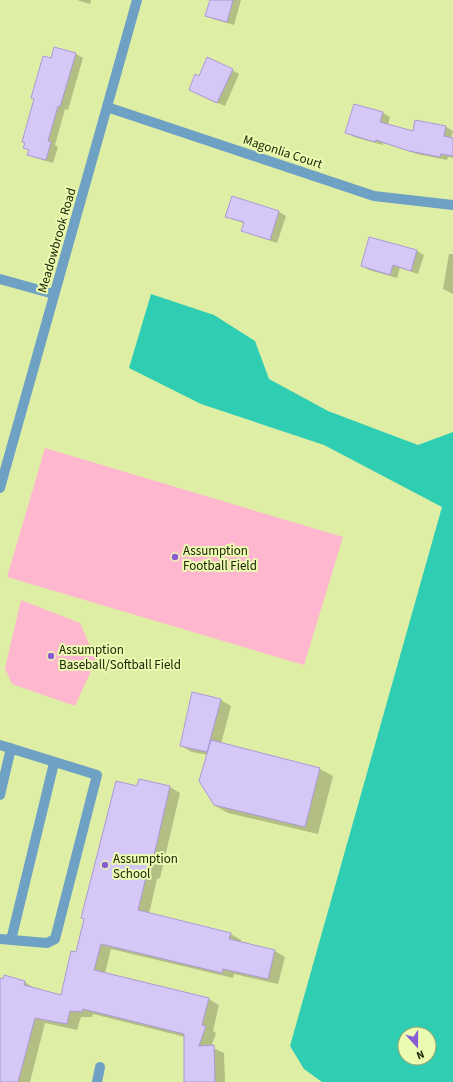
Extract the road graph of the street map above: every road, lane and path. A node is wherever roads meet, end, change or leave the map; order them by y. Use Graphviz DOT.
graph roads {
  1 [pos="137,0"];
  2 [pos="108,107"];
  3 [pos="453,205"];
  4 [pos="0,279"];
  5 [pos="54,294"];
  6 [pos="0,488"];
  7 [pos="0,745"];
  8 [pos="11,748"];
  9 [pos="54,763"];
  10 [pos="0,795"];
  11 [pos="0,939"];
  12 [pos="11,940"];
  13 [pos="100,1067"];
  14 [pos="97,1082"];
  1 -- 2 [label="street, Meadowbrook Road"];
  2 -- 3 [label="street, Magonlia Court"];
  2 -- 5 [label="street, Meadowbrook Road"];
  4 -- 5 [label="street"];
  5 -- 6 [label="street, Meadowbrook Road"];
  7 -- 8 [label="street"];
  8 -- 9 [label="street"];
  8 -- 10 [label="street"];
  9 -- 12 [label="street"];
  9 -- 12 [label="street"];
  11 -- 12 [label="street"];
  13 -- 14 [label="street"];
}
